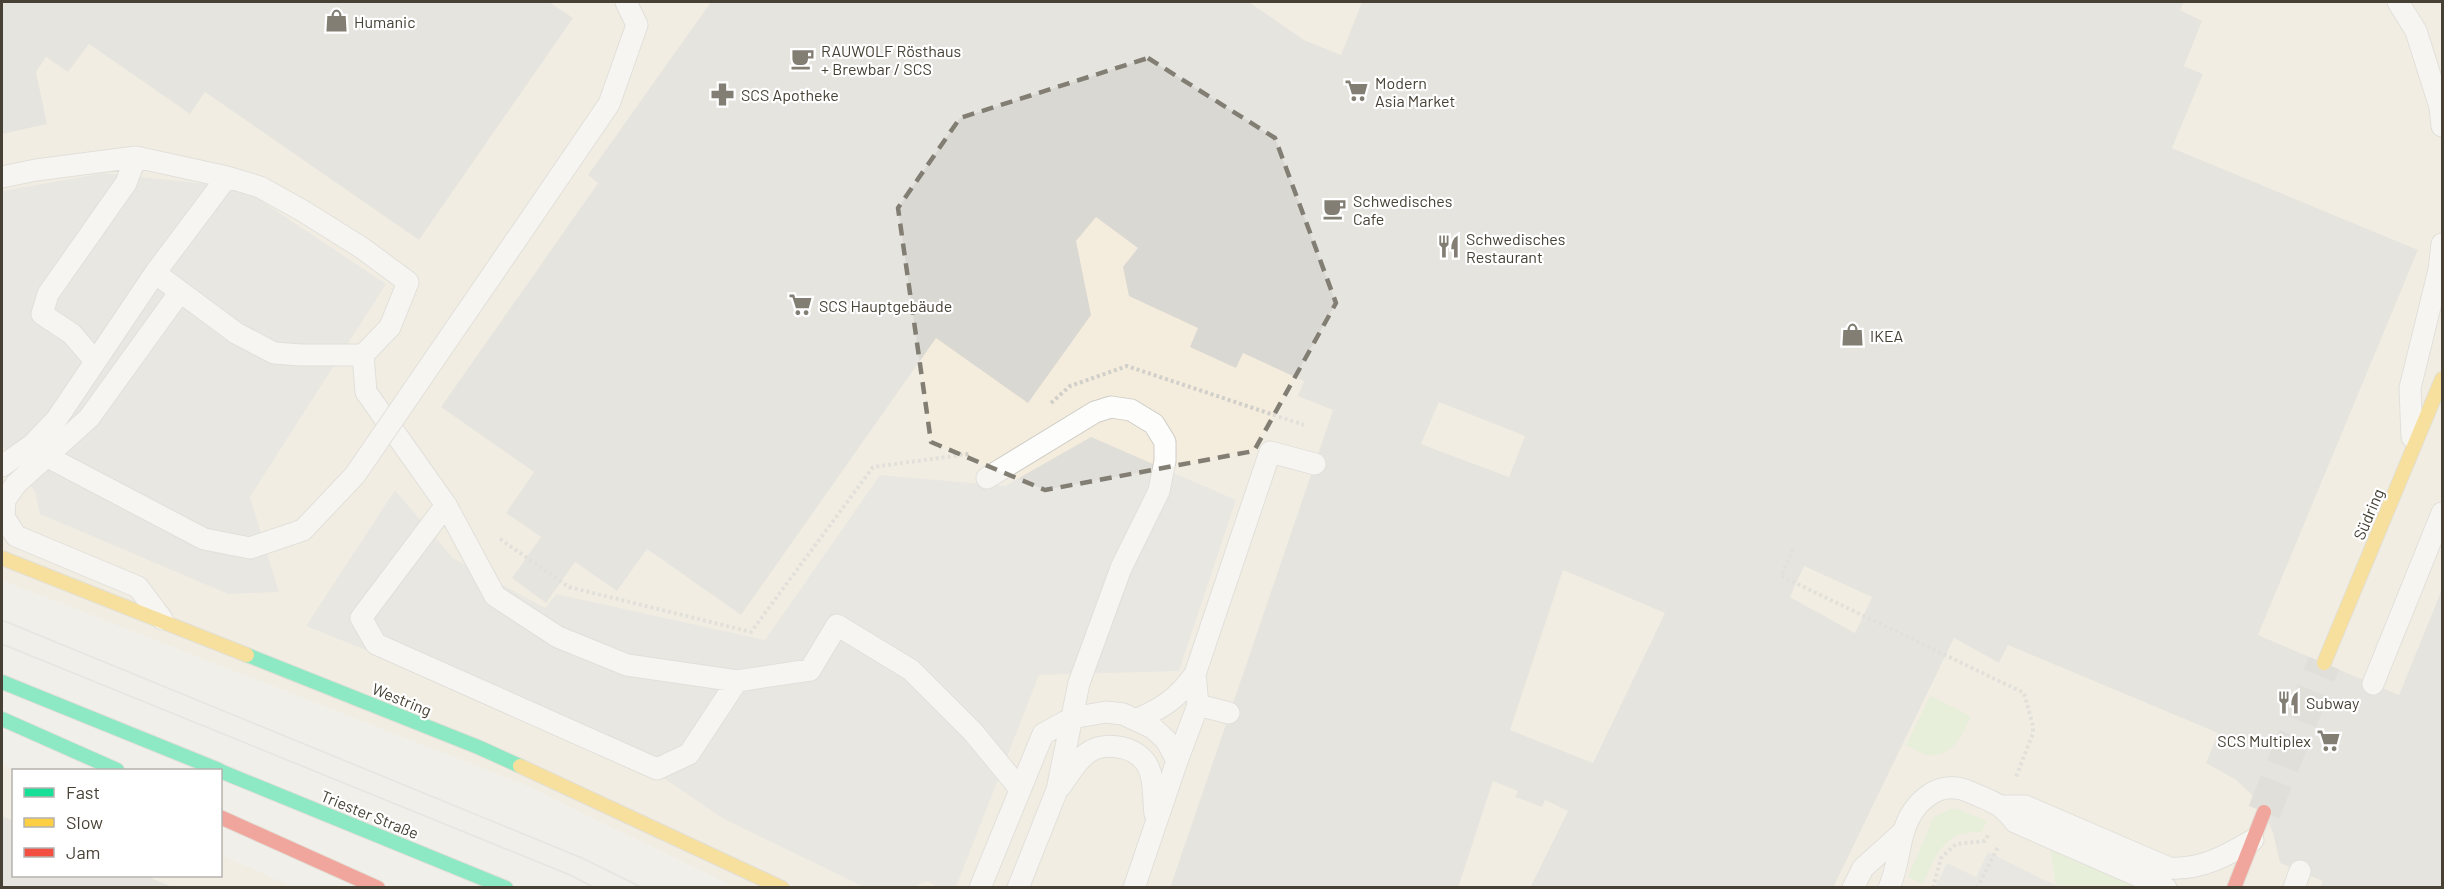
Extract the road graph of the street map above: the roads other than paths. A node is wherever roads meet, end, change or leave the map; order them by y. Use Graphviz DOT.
graph roads {
  1 [pos="626,2"];
  2 [pos="2398,2"];
  3 [pos="2442,126"];
  4 [pos="136,157"];
  5 [pos="2,177"];
  6 [pos="227,177"];
  7 [pos="2442,244"];
  8 [pos="155,273"];
  9 [pos="180,292"];
  10 [pos="363,355"];
  11 [pos="95,361"];
  12 [pos="2442,379"];
  13 [pos="40,451"];
  14 [pos="2412,452"];
  15 [pos="1315,464"];
  16 [pos="2,466"];
  17 [pos="987,478"];
  18 [pos="446,505"];
  19 [pos="2442,513"];
  20 [pos="2,558"];
  21 [pos="166,624"];
  22 [pos="2324,663"];
  23 [pos="1195,674"];
  24 [pos="737,681"];
  25 [pos="2,682"];
  26 [pos="2373,684"];
  27 [pos="1198,705"];
  28 [pos="1229,713"];
  29 [pos="2,718"];
  30 [pos="1072,718"];
  31 [pos="1138,719"];
  32 [pos="1177,761"];
  33 [pos="113,769"];
  34 [pos="215,769"];
  35 [pos="222,772"];
  36 [pos="1020,789"];
  37 [pos="1057,790"];
  38 [pos="2003,806"];
  39 [pos="2264,812"];
  40 [pos="222,818"];
  41 [pos="1155,824"];
  42 [pos="1903,832"];
  43 [pos="2253,840"];
  44 [pos="378,888"];
  45 [pos="506,888"];
  46 [pos="782,888"];
  47 [pos="980,888"];
  48 [pos="1018,888"];
  49 [pos="1134,888"];
  50 [pos="1853,888"];
  51 [pos="1888,888"];
  52 [pos="2166,888"];
  53 [pos="2234,888"];
  1 -- 13 [label="lane, bridge"];
  2 -- 3 [label="lane"];
  4 -- 5 [label="lane"];
  4 -- 6 [label="lane"];
  4 -- 11 [label="lane"];
  6 -- 8 [label="lane"];
  6 -- 10 [label="lane"];
  7 -- 14 [label="lane"];
  8 -- 9 [label="lane"];
  8 -- 11 [label="lane"];
  9 -- 10 [label="lane"];
  9 -- 13 [label="lane"];
  10 -- 18 [label="lane"];
  11 -- 13 [label="lane"];
  12 -- 14 [label="street, Südring"];
  13 -- 16 [label="lane"];
  13 -- 21 [label="lane"];
  14 -- 22 [label="street, Südring"];
  15 -- 23 [label="lane"];
  17 -- 30 [label="lane"];
  18 -- 24 [label="lane"];
  18 -- 24 [label="lane"];
  19 -- 26 [label="lane"];
  20 -- 21 [label="street, Westring"];
  21 -- 46 [label="street, Westring"];
  23 -- 27 [label="lane"];
  23 -- 31 [label="lane"];
  24 -- 36 [label="lane"];
  25 -- 34 [label="street, Triester Straße"];
  27 -- 28 [label="lane"];
  27 -- 32 [label="lane"];
  29 -- 33 [label="street"];
  30 -- 31 [label="lane"];
  30 -- 36 [label="lane"];
  30 -- 37 [label="lane"];
  31 -- 32 [label="lane"];
  32 -- 41 [label="lane"];
  35 -- 45 [label="street, Triester Straße"];
  36 -- 47 [label="lane"];
  37 -- 41 [label="lane"];
  37 -- 48 [label="lane"];
  38 -- 42 [label="lane"];
  38 -- 43 [label="lane"];
  38 -- 52 [label="lane"];
  39 -- 43 [label="street"];
  40 -- 44 [label="street"];
  41 -- 49 [label="lane"];
  42 -- 50 [label="lane"];
  42 -- 51 [label="lane"];
  43 -- 53 [label="street"];
}
